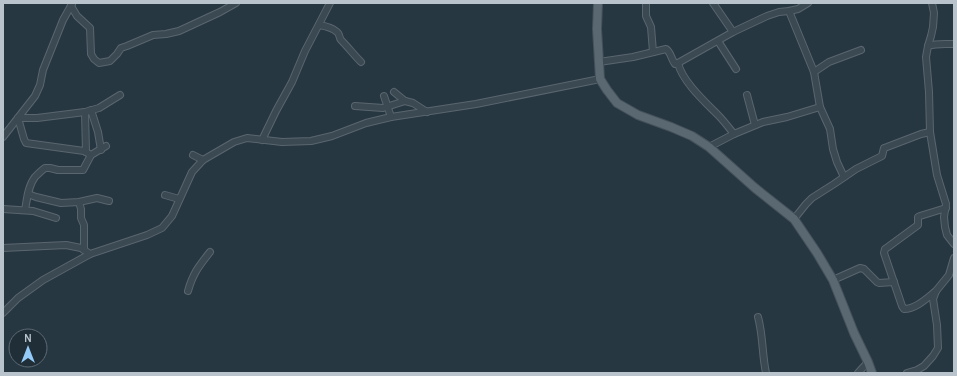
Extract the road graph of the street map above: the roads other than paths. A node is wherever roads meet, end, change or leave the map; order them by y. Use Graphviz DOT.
graph roads {
  1 [pos="236,3"];
  2 [pos="330,3"];
  3 [pos="598,3"];
  4 [pos="646,3"];
  5 [pos="713,3"];
  6 [pos="808,3"];
  7 [pos="932,3"];
  8 [pos="72,5"];
  9 [pos="789,11"];
  10 [pos="319,25"];
  11 [pos="733,32"];
  12 [pos="718,41"];
  13 [pos="954,44"];
  14 [pos="928,46"];
  15 [pos="861,50"];
  16 [pos="653,52"];
  17 [pos="361,62"];
  18 [pos="599,62"];
  19 [pos="678,63"];
  20 [pos="736,69"];
  21 [pos="814,72"];
  22 [pos="600,79"];
  23 [pos="394,92"];
  24 [pos="120,95"];
  25 [pos="747,95"];
  26 [pos="384,96"];
  27 [pos="404,101"];
  28 [pos="355,106"];
  29 [pos="388,106"];
  30 [pos="820,107"];
  31 [pos="88,111"];
  32 [pos="427,112"];
  33 [pos="391,117"];
  34 [pos="18,118"];
  35 [pos="755,125"];
  36 [pos="930,132"];
  37 [pos="734,134"];
  38 [pos="3,137"];
  39 [pos="262,140"];
  40 [pos="709,147"];
  41 [pos="88,153"];
  42 [pos="193,155"];
  43 [pos="203,160"];
  44 [pos="844,177"];
  45 [pos="28,194"];
  46 [pos="165,195"];
  47 [pos="179,199"];
  48 [pos="109,201"];
  49 [pos="79,202"];
  50 [pos="3,208"];
  51 [pos="946,208"];
  52 [pos="25,210"];
  53 [pos="56,218"];
  54 [pos="794,219"];
  55 [pos="954,244"];
  56 [pos="3,248"];
  57 [pos="87,252"];
  58 [pos="210,252"];
  59 [pos="954,258"];
  60 [pos="833,280"];
  61 [pos="894,282"];
  62 [pos="188,291"];
  63 [pos="936,291"];
  64 [pos="3,314"];
  65 [pos="758,317"];
  66 [pos="868,362"];
  67 [pos="766,373"];
  68 [pos="858,373"];
  69 [pos="872,373"];
  70 [pos="907,373"];
  1 -- 8 [label="street"];
  2 -- 10 [label="street"];
  3 -- 18 [label="main road"];
  4 -- 16 [label="street"];
  5 -- 11 [label="street"];
  6 -- 9 [label="street"];
  7 -- 14 [label="street"];
  8 -- 34 [label="street"];
  9 -- 11 [label="street"];
  9 -- 21 [label="street"];
  10 -- 17 [label="street"];
  10 -- 39 [label="street"];
  11 -- 12 [label="street"];
  12 -- 19 [label="street"];
  12 -- 20 [label="street"];
  13 -- 14 [label="street"];
  14 -- 36 [label="street"];
  15 -- 21 [label="street"];
  16 -- 18 [label="street"];
  16 -- 19 [label="street"];
  18 -- 22 [label="main road"];
  19 -- 37 [label="street"];
  21 -- 30 [label="street"];
  22 -- 32 [label="street"];
  22 -- 40 [label="main road"];
  23 -- 27 [label="street"];
  24 -- 31 [label="street"];
  25 -- 35 [label="street"];
  26 -- 29 [label="street"];
  27 -- 29 [label="street"];
  27 -- 32 [label="street"];
  28 -- 29 [label="street"];
  29 -- 33 [label="street"];
  30 -- 35 [label="street"];
  30 -- 44 [label="street"];
  31 -- 34 [label="street"];
  31 -- 41 [label="street"];
  31 -- 41 [label="street"];
  32 -- 33 [label="street"];
  33 -- 39 [label="street"];
  34 -- 38 [label="street"];
  34 -- 41 [label="street"];
  35 -- 37 [label="street"];
  36 -- 44 [label="street"];
  36 -- 51 [label="street"];
  37 -- 40 [label="street"];
  39 -- 43 [label="street"];
  40 -- 54 [label="main road"];
  41 -- 45 [label="street"];
  42 -- 43 [label="street"];
  43 -- 47 [label="street"];
  44 -- 54 [label="street"];
  45 -- 49 [label="street"];
  45 -- 52 [label="street"];
  46 -- 47 [label="street"];
  47 -- 57 [label="street"];
  48 -- 49 [label="street"];
  49 -- 57 [label="street"];
  50 -- 52 [label="street"];
  51 -- 55 [label="street"];
  51 -- 61 [label="street"];
  52 -- 53 [label="street"];
  54 -- 60 [label="main road"];
  56 -- 57 [label="street"];
  57 -- 64 [label="street"];
  58 -- 62 [label="street"];
  59 -- 63 [label="street"];
  60 -- 61 [label="street"];
  60 -- 66 [label="main road"];
  61 -- 63 [label="street"];
  63 -- 70 [label="street"];
  65 -- 67 [label="street"];
  66 -- 68 [label="street"];
  66 -- 69 [label="main road"];
}
